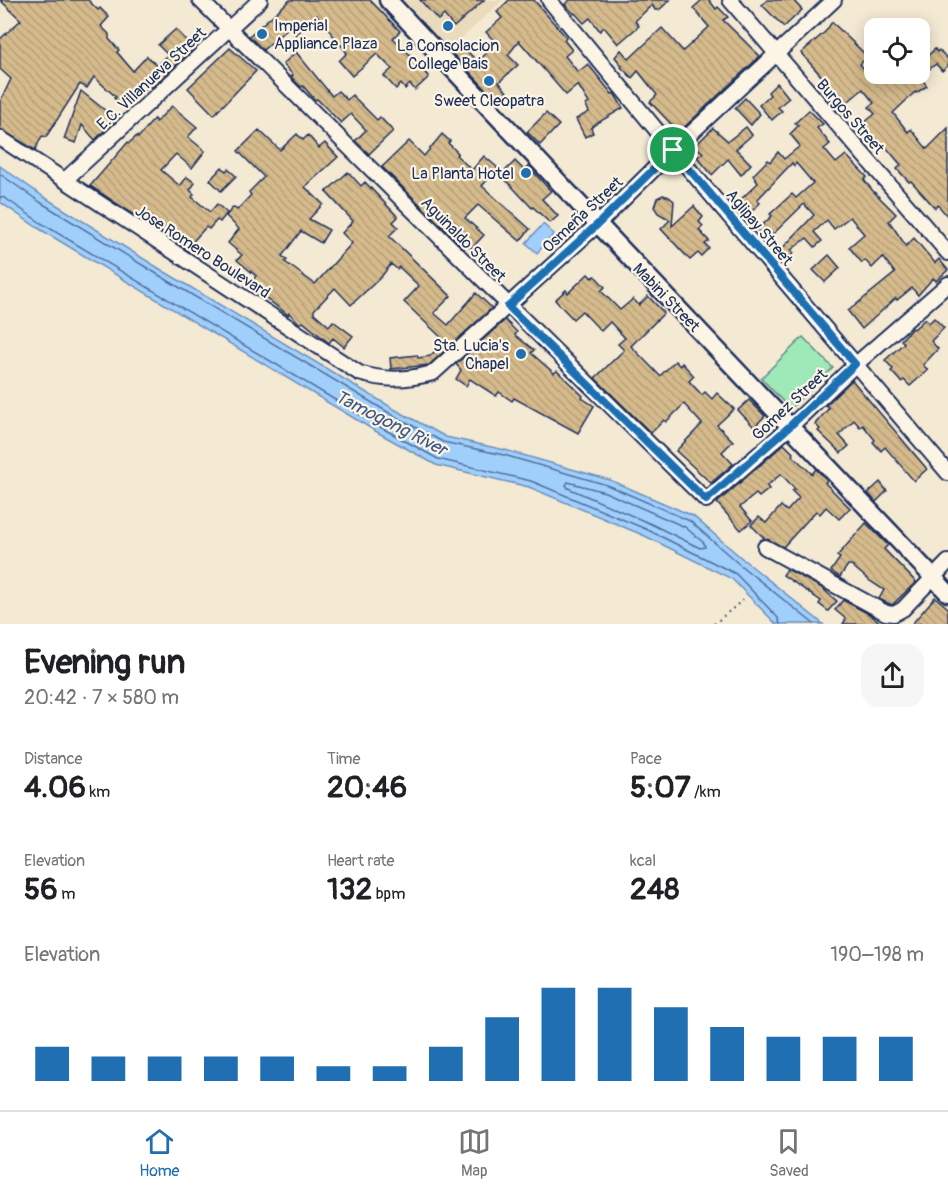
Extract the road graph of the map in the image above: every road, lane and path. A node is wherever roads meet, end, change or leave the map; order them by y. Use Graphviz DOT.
graph roads {
  1 [pos="200,0"];
  2 [pos="260,0"];
  3 [pos="388,0"];
  4 [pos="549,0"];
  5 [pos="730,0"];
  6 [pos="834,0"];
  7 [pos="229,28"];
  8 [pos="776,54"];
  9 [pos="0,138"];
  10 [pos="673,150"];
  11 [pos="65,180"];
  12 [pos="598,224"];
  13 [pos="948,253"];
  14 [pos="948,284"];
  15 [pos="508,306"];
  16 [pos="855,364"];
  17 [pos="393,380"];
  18 [pos="790,426"];
  19 [pos="948,473"];
  20 [pos="706,500"];
  21 [pos="765,547"];
  22 [pos="948,562"];
  23 [pos="933,577"];
  24 [pos="948,593"];
  25 [pos="744,599"];
  26 [pos="714,624"];
  1 -- 7 [label="street, Aguinaldo Street"];
  2 -- 7 [label="street, E.C. Villanueva Street"];
  3 -- 12 [label="street, Mabini Street"];
  4 -- 10 [label="street, Aglipay Street"];
  5 -- 8 [label="street, Burgos Street"];
  6 -- 8 [label="street, Osmeña Street"];
  7 -- 11 [label="street, E.C. Villanueva Street"];
  7 -- 15 [label="street, Aguinaldo Street"];
  8 -- 10 [label="street, Osmeña Street"];
  8 -- 13 [label="street, Burgos Street"];
  9 -- 11 [label="street, Jose Romero Boulevard"];
  10 -- 12 [label="street, Osmeña Street"];
  10 -- 16 [label="street, Aglipay Street"];
  11 -- 17 [label="street, Jose Romero Boulevard"];
  12 -- 15 [label="street, Osmeña Street"];
  12 -- 18 [label="street, Mabini Street"];
  14 -- 16 [label="street, Gomez Street"];
  15 -- 17 [label="street, Osmeña Street"];
  15 -- 20 [label="street, Aguinaldo Street"];
  16 -- 18 [label="street, Gomez Street"];
  16 -- 19 [label="street, Aglipay Street"];
  18 -- 20 [label="street, Gomez Street"];
  18 -- 23 [label="street, Mabini Street"];
  21 -- 23 [label="street"];
  22 -- 23 [label="street"];
  23 -- 24 [label="street, Mabini Street"];
  25 -- 26 [label="path"];
}
